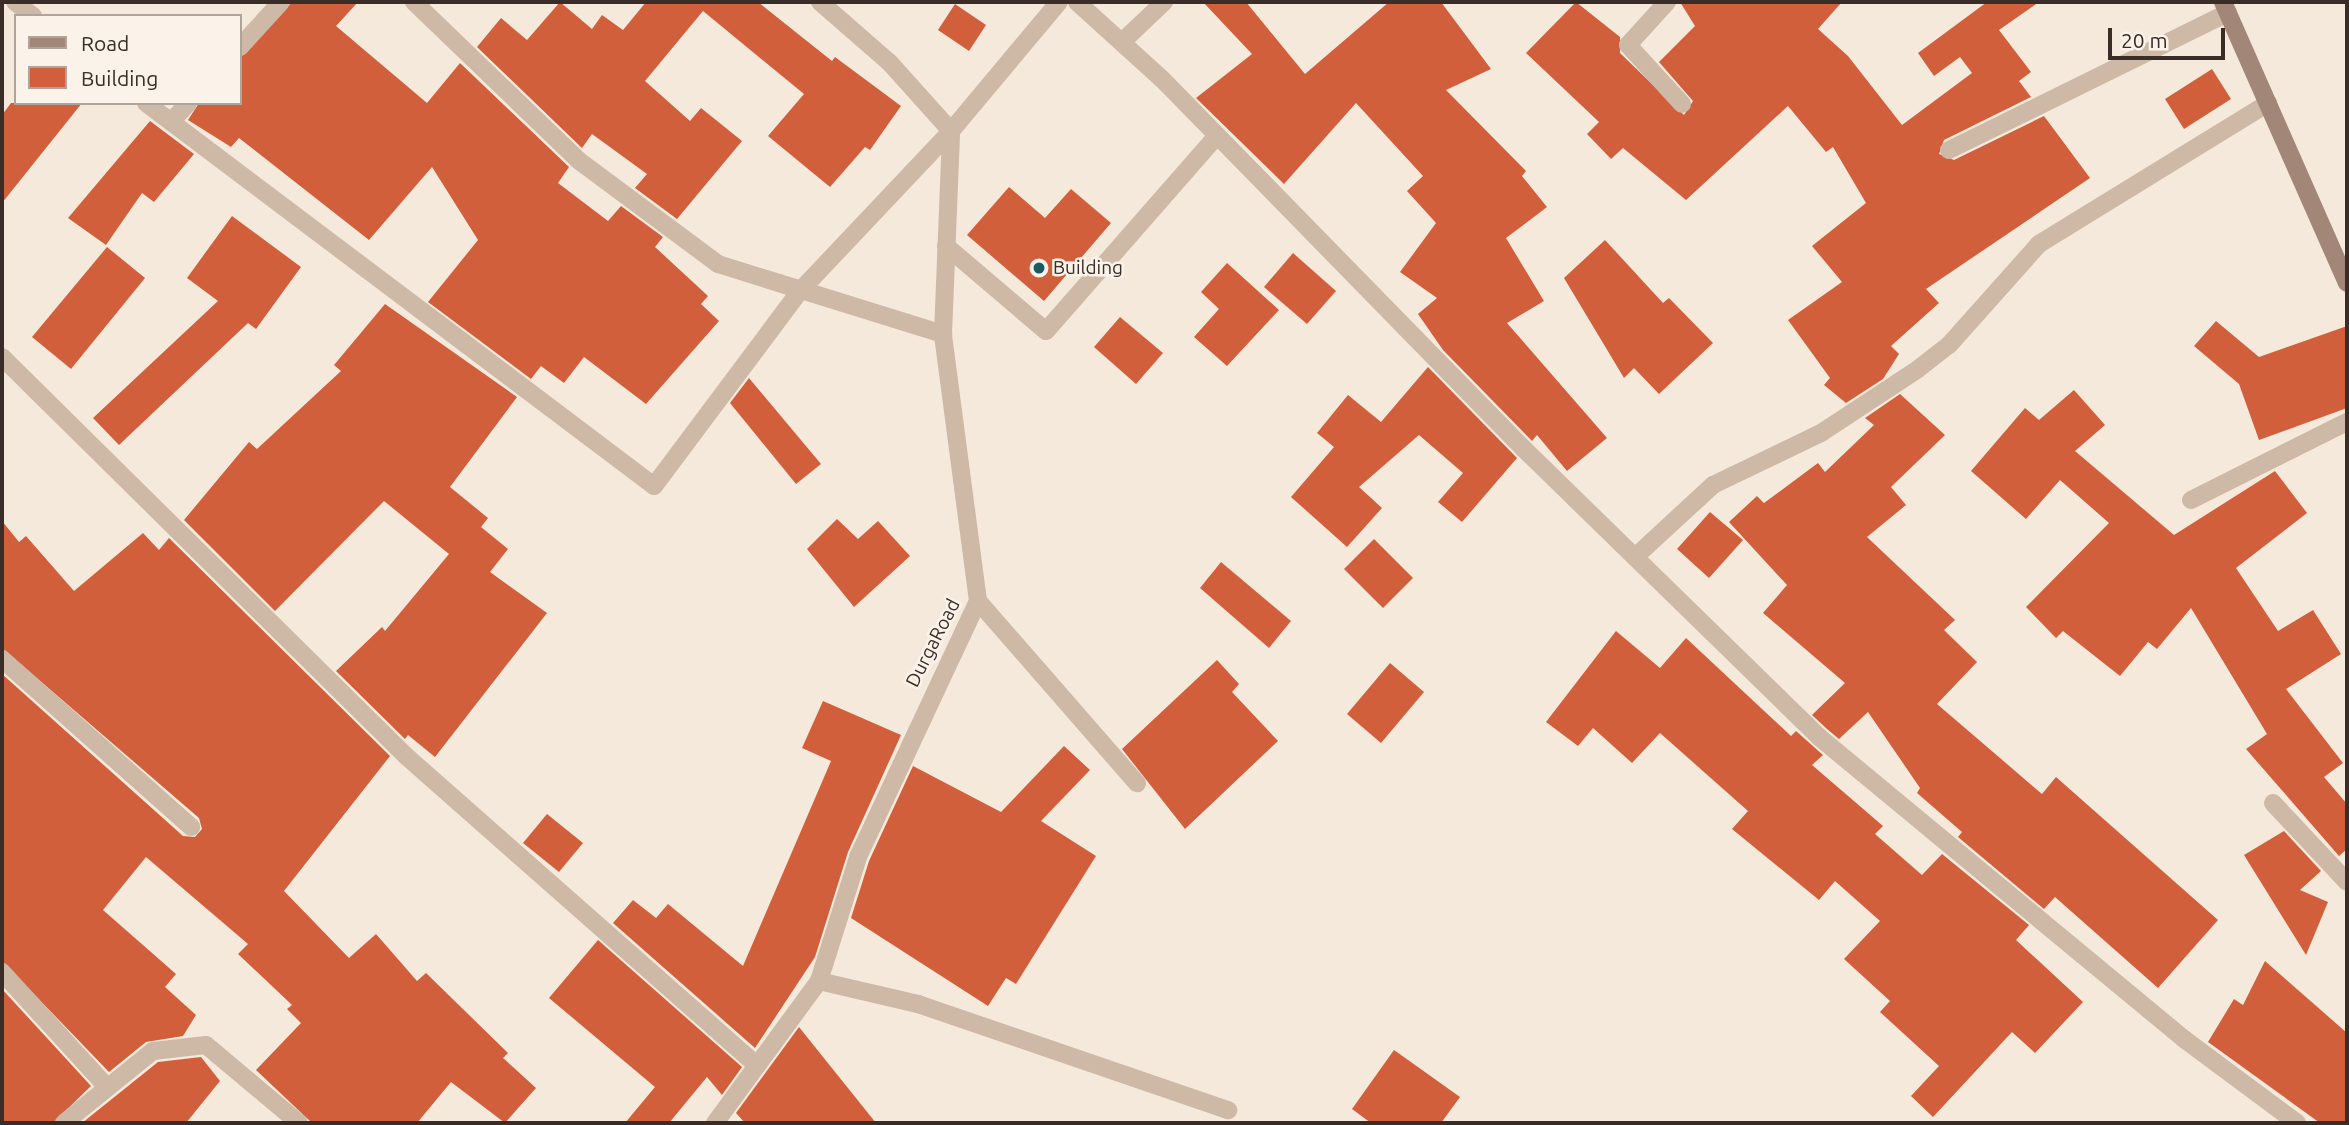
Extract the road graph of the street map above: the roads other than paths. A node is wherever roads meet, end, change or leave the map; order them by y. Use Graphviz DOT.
graph roads {
  1 [pos="15,2"];
  2 [pos="281,2"];
  3 [pos="414,2"];
  4 [pos="820,2"];
  5 [pos="1059,2"];
  6 [pos="1077,2"];
  7 [pos="1164,2"];
  8 [pos="1667,2"];
  9 [pos="2225,7"];
  10 [pos="30,14"];
  11 [pos="1122,42"];
  12 [pos="242,45"];
  13 [pos="2268,103"];
  14 [pos="1682,104"];
  15 [pos="149,105"];
  16 [pos="186,105"];
  17 [pos="171,122"];
  18 [pos="951,131"];
  19 [pos="1217,136"];
  20 [pos="1949,150"];
  21 [pos="946,246"];
  22 [pos="2347,283"];
  23 [pos="799,292"];
  24 [pos="943,334"];
  25 [pos="2,357"];
  26 [pos="2347,422"];
  27 [pos="2191,500"];
  28 [pos="1636,557"];
  29 [pos="978,601"];
  30 [pos="2,659"];
  31 [pos="1138,783"];
  32 [pos="2273,803"];
  33 [pos="191,827"];
  34 [pos="2347,882"];
  35 [pos="2,972"];
  36 [pos="819,981"];
  37 [pos="757,1065"];
  38 [pos="106,1086"];
  39 [pos="1228,1110"];
  40 [pos="64,1123"];
  41 [pos="299,1123"];
  42 [pos="715,1123"];
  43 [pos="2297,1123"];
  1 -- 10 [label="street"];
  2 -- 12 [label="street"];
  3 -- 23 [label="street"];
  4 -- 18 [label="street"];
  5 -- 18 [label="street"];
  6 -- 11 [label="street"];
  7 -- 11 [label="street"];
  8 -- 14 [label="street"];
  9 -- 13 [label="street"];
  9 -- 20 [label="street"];
  11 -- 19 [label="street"];
  13 -- 22 [label="street"];
  13 -- 28 [label="street"];
  15 -- 17 [label="street"];
  16 -- 17 [label="street"];
  17 -- 23 [label="street"];
  18 -- 21 [label="street, DurgaRoad"];
  18 -- 23 [label="street"];
  19 -- 21 [label="street"];
  19 -- 28 [label="street"];
  21 -- 24 [label="street, DurgaRoad"];
  23 -- 24 [label="street"];
  24 -- 29 [label="street, DurgaRoad"];
  25 -- 37 [label="street"];
  26 -- 27 [label="street"];
  28 -- 43 [label="street"];
  29 -- 31 [label="street"];
  29 -- 36 [label="street, DurgaRoad"];
  30 -- 33 [label="street"];
  32 -- 34 [label="street"];
  35 -- 38 [label="street"];
  36 -- 37 [label="street, DurgaRoad"];
  36 -- 39 [label="street"];
  37 -- 42 [label="street, DurgaRoad"];
  38 -- 40 [label="street"];
  38 -- 41 [label="street"];
}
